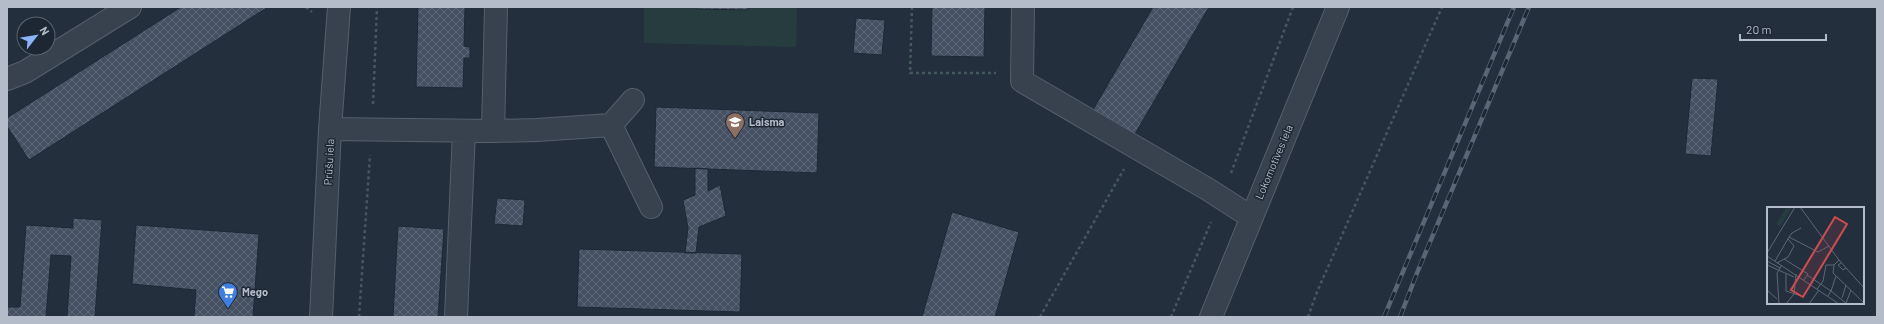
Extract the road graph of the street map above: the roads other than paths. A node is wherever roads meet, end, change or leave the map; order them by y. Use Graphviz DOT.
graph roads {
  1 [pos="130,7"];
  2 [pos="339,7"];
  3 [pos="496,7"];
  4 [pos="1023,7"];
  5 [pos="1338,7"];
  6 [pos="7,79"];
  7 [pos="633,100"];
  8 [pos="611,125"];
  9 [pos="330,129"];
  10 [pos="464,131"];
  11 [pos="493,131"];
  12 [pos="651,207"];
  13 [pos="1251,217"];
  14 [pos="321,317"];
  15 [pos="456,317"];
  16 [pos="1210,317"];
  1 -- 6 [label="street"];
  2 -- 9 [label="street, Prūšu iela"];
  3 -- 11 [label="street"];
  4 -- 13 [label="street"];
  5 -- 13 [label="street, Lokomotīves iela"];
  7 -- 8 [label="street"];
  8 -- 11 [label="street"];
  8 -- 12 [label="street"];
  9 -- 10 [label="street"];
  9 -- 14 [label="street, Prūšu iela"];
  10 -- 11 [label="street"];
  10 -- 15 [label="street"];
  13 -- 16 [label="street, Lokomotīves iela"];
}
